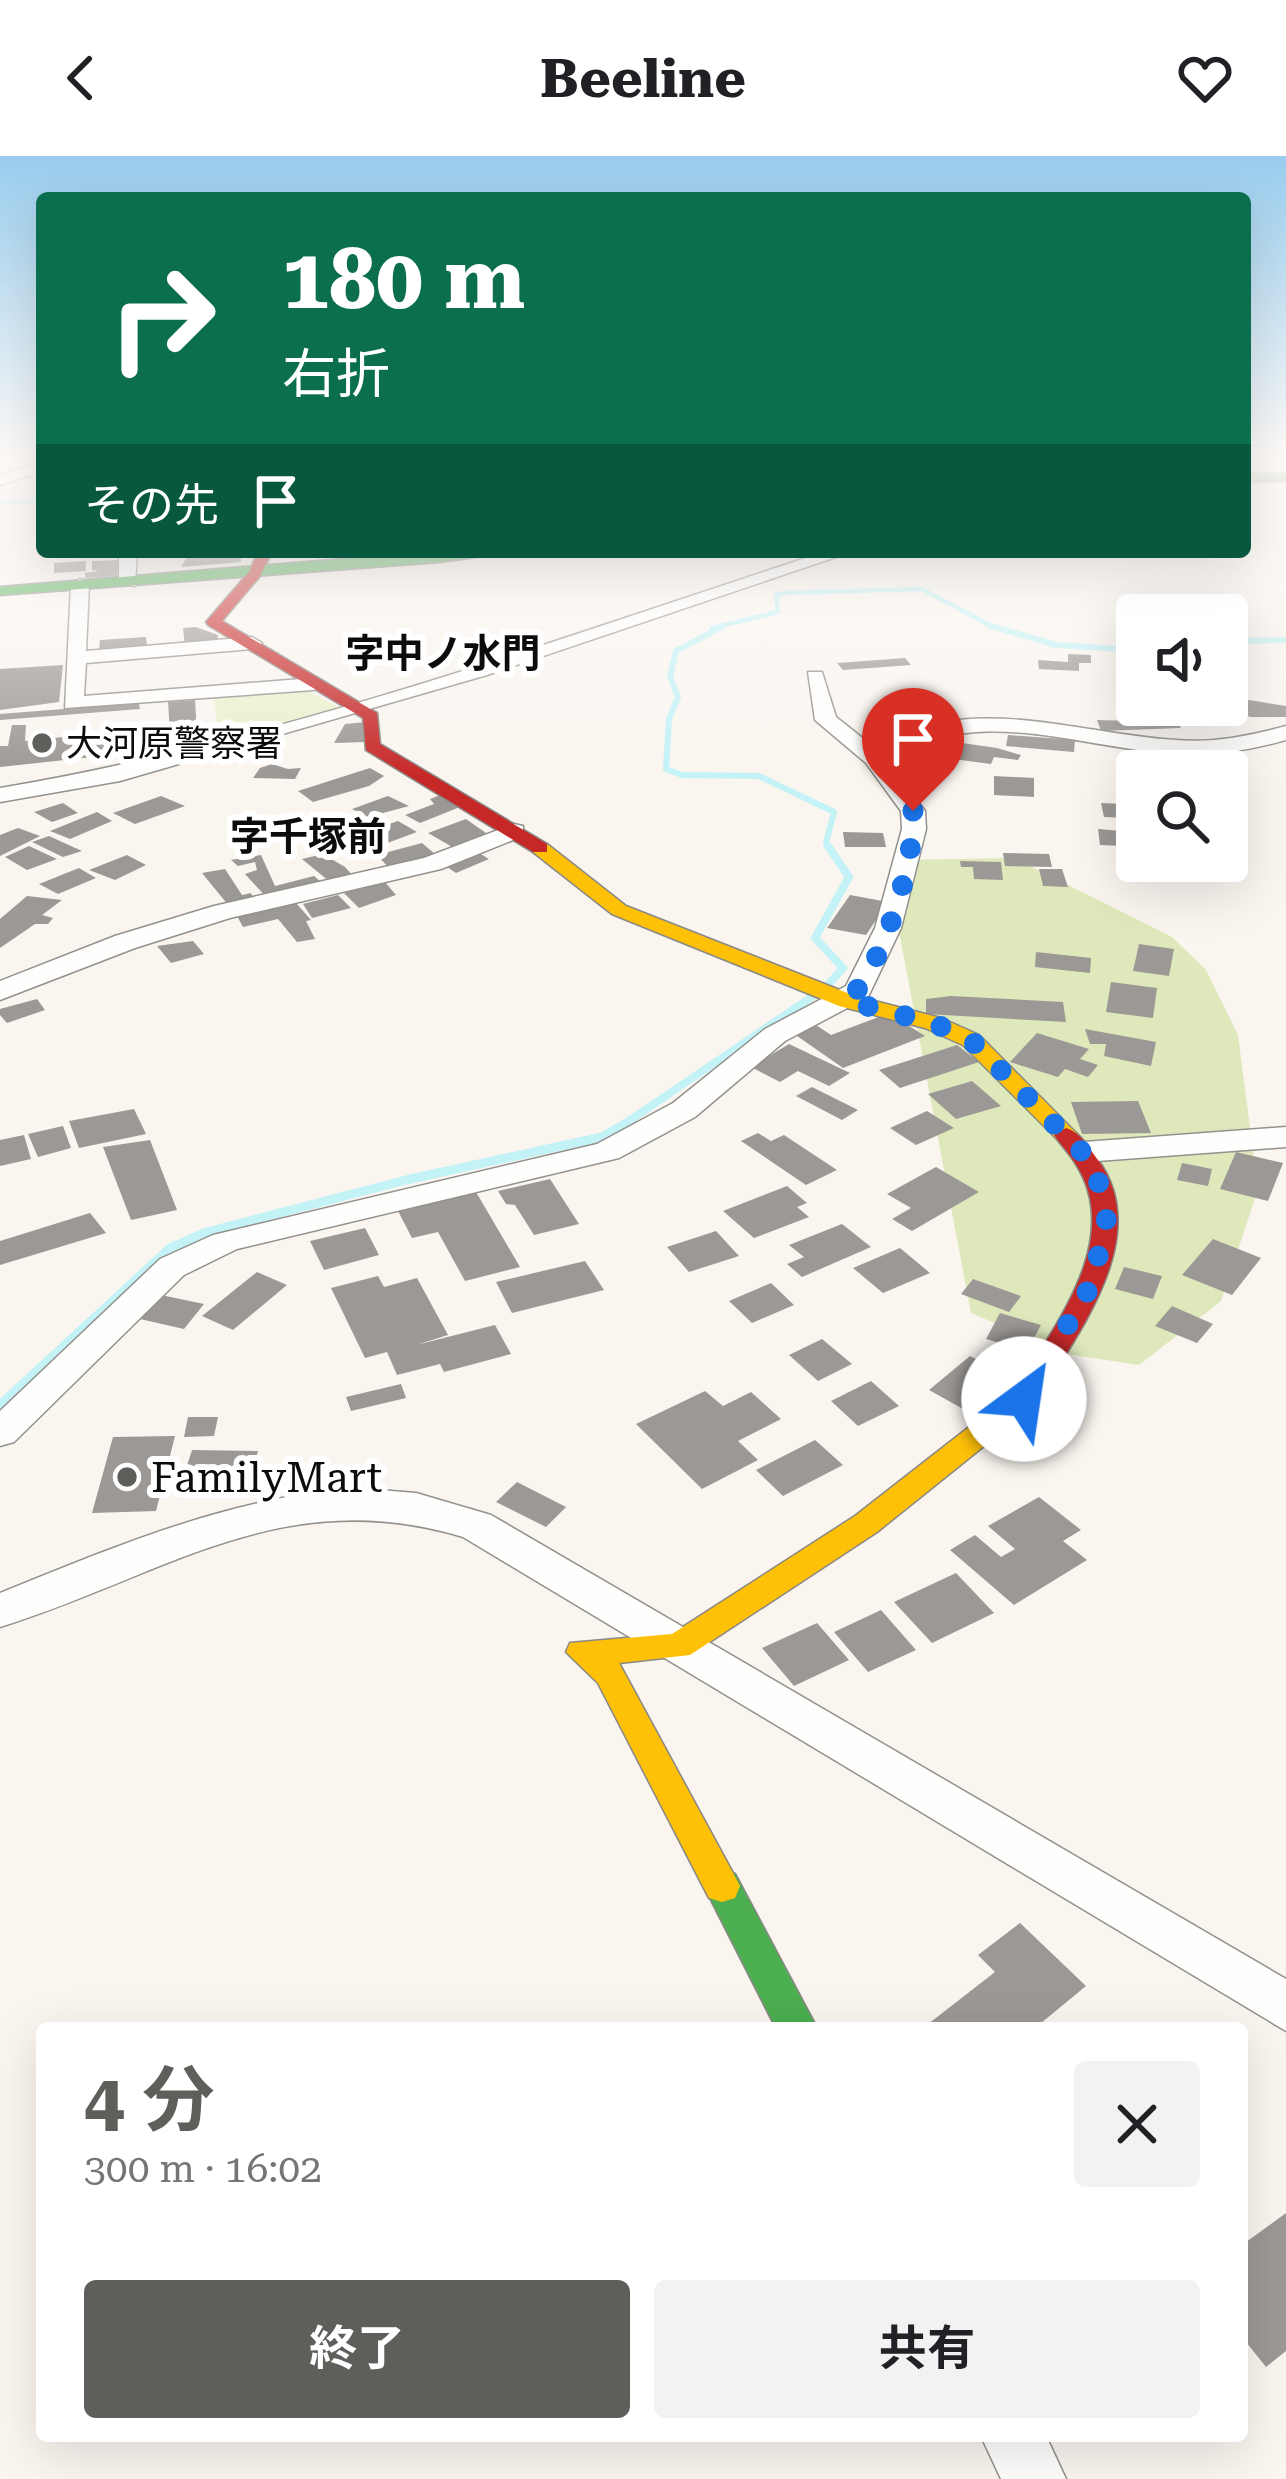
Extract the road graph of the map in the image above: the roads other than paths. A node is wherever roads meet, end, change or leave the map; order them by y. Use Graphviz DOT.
graph roads {
  1 [pos="128,559"];
  2 [pos="326,559"];
  3 [pos="819,559"];
  4 [pos="260,562"];
  5 [pos="128,582"];
  6 [pos="80,585"];
  7 [pos="0,590"];
  8 [pos="253,644"];
  9 [pos="77,658"];
  10 [pos="815,676"];
  11 [pos="314,683"];
  12 [pos="356,707"];
  13 [pos="209,720"];
  14 [pos="1286,734"];
  15 [pos="874,758"];
  16 [pos="0,795"];
  17 [pos="514,831"];
  18 [pos="0,992"];
  19 [pos="838,998"];
  20 [pos="1286,1137"];
  21 [pos="1084,1152"];
  22 [pos="0,1433"];
  23 [pos="0,1611"];
  24 [pos="678,1646"];
  25 [pos="1286,2007"];
  26 [pos="794,2022"];
  27 [pos="1015,2442"];
  28 [pos="1034,2479"];
  1 -- 5 [label="street"];
  2 -- 4 [label="street"];
  3 -- 12 [label="street"];
  4 -- 5 [label="street"];
  4 -- 8 [label="street"];
  5 -- 6 [label="street"];
  6 -- 7 [label="street"];
  6 -- 9 [label="street"];
  8 -- 9 [label="street"];
  8 -- 11 [label="street"];
  9 -- 13 [label="street"];
  10 -- 15 [label="street"];
  11 -- 12 [label="street"];
  11 -- 13 [label="street"];
  12 -- 13 [label="street"];
  12 -- 17 [label="street"];
  13 -- 16 [label="street"];
  14 -- 15 [label="street"];
  15 -- 19 [label="street"];
  17 -- 18 [label="street"];
  17 -- 19 [label="street"];
  19 -- 21 [label="street"];
  19 -- 22 [label="street"];
  20 -- 21 [label="street"];
  21 -- 24 [label="street"];
  23 -- 24 [label="street"];
  24 -- 25 [label="street"];
  24 -- 26 [label="street"];
  27 -- 28 [label="street"];
}
